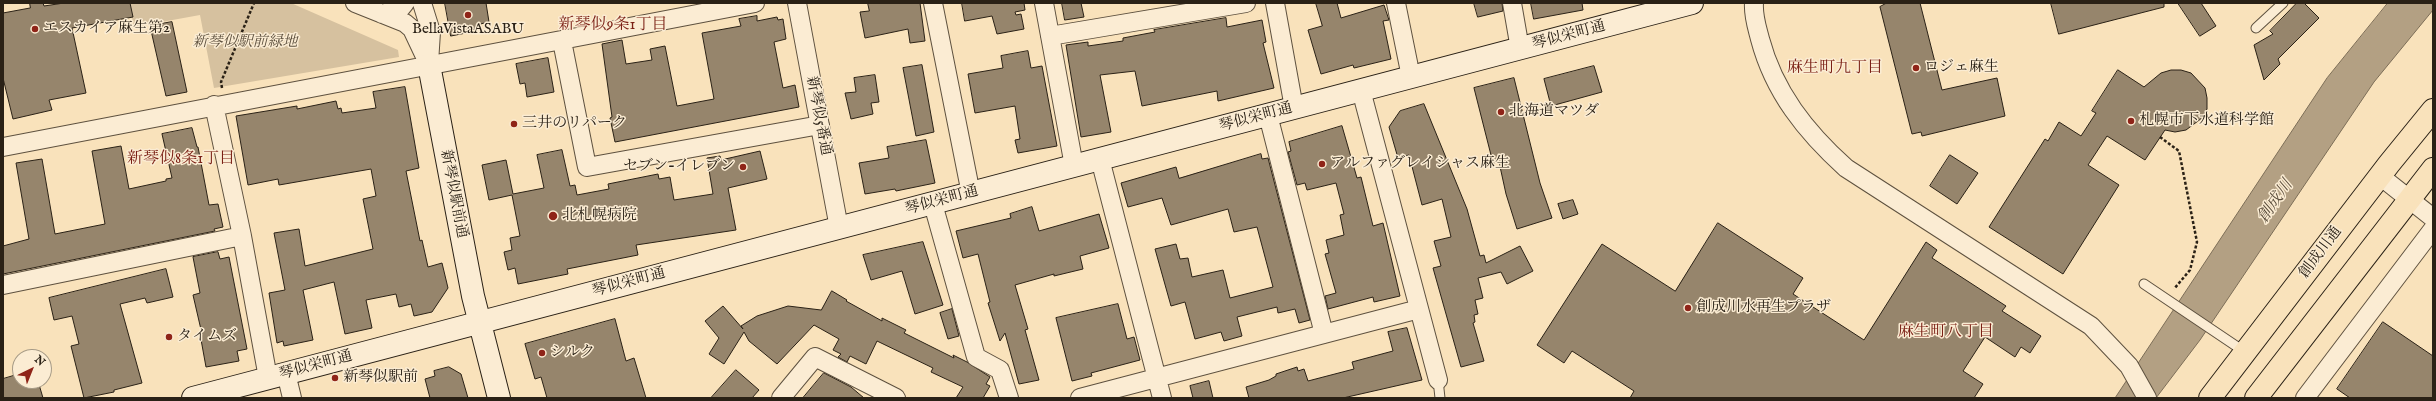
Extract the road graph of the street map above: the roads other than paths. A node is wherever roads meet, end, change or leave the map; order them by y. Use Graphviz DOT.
graph roads {
  1 [pos="355,3"];
  2 [pos="406,3"];
  3 [pos="422,3"];
  4 [pos="755,3"];
  5 [pos="797,3"];
  6 [pos="933,3"];
  7 [pos="1044,3"];
  8 [pos="1246,3"];
  9 [pos="1275,3"];
  10 [pos="1396,3"];
  11 [pos="1512,3"];
  12 [pos="1692,3"];
  13 [pos="1754,3"];
  14 [pos="2282,3"];
  15 [pos="382,14"];
  16 [pos="2256,28"];
  17 [pos="1050,36"];
  18 [pos="562,41"];
  19 [pos="1520,48"];
  20 [pos="429,65"];
  21 [pos="1411,77"];
  22 [pos="1361,90"];
  23 [pos="218,99"];
  24 [pos="1294,108"];
  25 [pos="2433,110"];
  26 [pos="1268,115"];
  27 [pos="820,125"];
  28 [pos="3,147"];
  29 [pos="1100,159"];
  30 [pos="1074,166"];
  31 [pos="2433,169"];
  32 [pos="2380,176"];
  33 [pos="971,194"];
  34 [pos="2410,200"];
  35 [pos="933,204"];
  36 [pos="2433,218"];
  37 [pos="839,228"];
  38 [pos="2433,229"];
  39 [pos="242,236"];
  40 [pos="2144,284"];
  41 [pos="3,285"];
  42 [pos="1419,309"];
  43 [pos="478,323"];
  44 [pos="1324,334"];
  45 [pos="2245,352"];
  46 [pos="277,376"];
  47 [pos="1156,379"];
  48 [pos="1438,380"];
  49 [pos="193,398"];
  50 [pos="292,398"];
  51 [pos="499,398"];
  52 [pos="781,398"];
  53 [pos="896,398"];
  54 [pos="1009,398"];
  55 [pos="1080,398"];
  56 [pos="1162,398"];
  57 [pos="1440,398"];
  58 [pos="2147,398"];
  59 [pos="2210,398"];
  60 [pos="2256,398"];
  61 [pos="2305,398"];
  1 -- 15 [label="street"];
  2 -- 15 [label="street"];
  3 -- 20 [label="street"];
  4 -- 18 [label="street"];
  5 -- 27 [label="street, 新琴似5番通"];
  6 -- 33 [label="street"];
  7 -- 17 [label="street"];
  8 -- 17 [label="street"];
  9 -- 24 [label="street"];
  10 -- 21 [label="street"];
  11 -- 19 [label="street"];
  12 -- 19 [label="main road, 琴似栄町通"];
  13 -- 58 [label="street"];
  14 -- 16 [label="lane"];
  15 -- 20 [label="street"];
  17 -- 30 [label="street"];
  18 -- 20 [label="street"];
  18 -- 27 [label="street"];
  19 -- 21 [label="main road, 琴似栄町通"];
  20 -- 23 [label="street"];
  20 -- 43 [label="main road, 新琴似駅前通"];
  21 -- 22 [label="main road, 琴似栄町通"];
  22 -- 24 [label="main road, 琴似栄町通"];
  22 -- 42 [label="street"];
  23 -- 28 [label="street"];
  23 -- 39 [label="street"];
  24 -- 26 [label="main road, 琴似栄町通"];
  25 -- 32 [label="highway, 創成川通"];
  26 -- 29 [label="main road, 琴似栄町通"];
  26 -- 44 [label="street"];
  27 -- 37 [label="street, 新琴似5番通"];
  29 -- 30 [label="main road, 琴似栄町通"];
  29 -- 47 [label="street"];
  30 -- 33 [label="main road, 琴似栄町通"];
  31 -- 34 [label="highway"];
  32 -- 34 [label="street"];
  32 -- 45 [label="highway, 創成川通"];
  33 -- 35 [label="main road, 琴似栄町通"];
  34 -- 36 [label="street"];
  34 -- 60 [label="highway"];
  35 -- 37 [label="main road, 琴似栄町通"];
  35 -- 54 [label="street"];
  37 -- 43 [label="main road, 琴似栄町通"];
  38 -- 61 [label="street"];
  39 -- 41 [label="street"];
  39 -- 46 [label="street"];
  40 -- 45 [label="lane"];
  42 -- 44 [label="street"];
  42 -- 48 [label="street"];
  43 -- 46 [label="main road, 琴似栄町通"];
  43 -- 51 [label="main road, 新琴似駅前通"];
  44 -- 47 [label="street"];
  45 -- 59 [label="highway, 創成川通"];
  46 -- 49 [label="main road, 琴似栄町通"];
  46 -- 50 [label="street"];
  47 -- 55 [label="street"];
  47 -- 56 [label="street"];
  48 -- 57 [label="lane"];
  52 -- 53 [label="street"];
}
